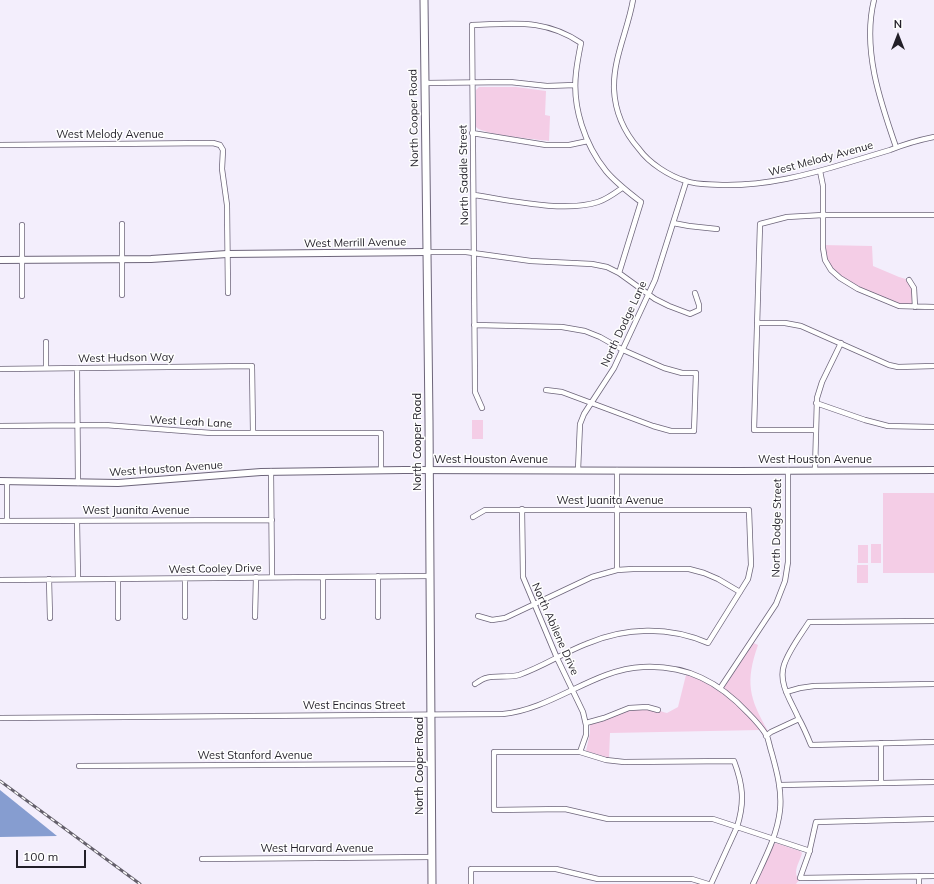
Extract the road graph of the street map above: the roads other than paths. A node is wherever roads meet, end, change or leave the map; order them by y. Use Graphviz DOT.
graph roads {
  1 [pos="424,0"];
  2 [pos="633,0"];
  3 [pos="874,0"];
  4 [pos="425,83"];
  5 [pos="472,83"];
  6 [pos="575,85"];
  7 [pos="472,133"];
  8 [pos="934,137"];
  9 [pos="588,141"];
  10 [pos="0,145"];
  11 [pos="896,147"];
  12 [pos="820,171"];
  13 [pos="686,182"];
  14 [pos="622,188"];
  15 [pos="474,195"];
  16 [pos="823,214"];
  17 [pos="934,215"];
  18 [pos="673,223"];
  19 [pos="122,224"];
  20 [pos="22,225"];
  21 [pos="717,229"];
  22 [pos="427,252"];
  23 [pos="475,253"];
  24 [pos="227,254"];
  25 [pos="122,259"];
  26 [pos="0,260"];
  27 [pos="22,260"];
  28 [pos="618,273"];
  29 [pos="909,280"];
  30 [pos="228,293"];
  31 [pos="695,293"];
  32 [pos="122,294"];
  33 [pos="648,294"];
  34 [pos="22,296"];
  35 [pos="914,307"];
  36 [pos="934,307"];
  37 [pos="757,322"];
  38 [pos="474,325"];
  39 [pos="46,342"];
  40 [pos="841,343"];
  41 [pos="623,350"];
  42 [pos="934,366"];
  43 [pos="46,368"];
  44 [pos="77,368"];
  45 [pos="0,369"];
  46 [pos="546,390"];
  47 [pos="590,402"];
  48 [pos="816,403"];
  49 [pos="482,408"];
  50 [pos="78,425"];
  51 [pos="0,426"];
  52 [pos="934,427"];
  53 [pos="816,430"];
  54 [pos="253,433"];
  55 [pos="381,470"];
  56 [pos="429,470"];
  57 [pos="578,470"];
  58 [pos="617,470"];
  59 [pos="788,470"];
  60 [pos="815,470"];
  61 [pos="934,470"];
  62 [pos="271,471"];
  63 [pos="0,481"];
  64 [pos="7,481"];
  65 [pos="78,483"];
  66 [pos="522,509"];
  67 [pos="616,510"];
  68 [pos="473,517"];
  69 [pos="272,520"];
  70 [pos="7,521"];
  71 [pos="77,521"];
  72 [pos="0,522"];
  73 [pos="617,570"];
  74 [pos="378,576"];
  75 [pos="430,576"];
  76 [pos="256,577"];
  77 [pos="272,577"];
  78 [pos="323,577"];
  79 [pos="185,578"];
  80 [pos="49,579"];
  81 [pos="78,579"];
  82 [pos="118,579"];
  83 [pos="0,580"];
  84 [pos="740,592"];
  85 [pos="534,605"];
  86 [pos="255,616"];
  87 [pos="378,616"];
  88 [pos="478,616"];
  89 [pos="185,617"];
  90 [pos="323,617"];
  91 [pos="50,618"];
  92 [pos="118,618"];
  93 [pos="934,620"];
  94 [pos="557,658"];
  95 [pos="475,684"];
  96 [pos="934,684"];
  97 [pos="721,688"];
  98 [pos="573,691"];
  99 [pos="786,692"];
  100 [pos="658,710"];
  101 [pos="431,714"];
  102 [pos="0,718"];
  103 [pos="799,719"];
  104 [pos="586,723"];
  105 [pos="766,736"];
  106 [pos="934,742"];
  107 [pos="881,743"];
  108 [pos="580,752"];
  109 [pos="431,764"];
  110 [pos="79,766"];
  111 [pos="934,782"];
  112 [pos="881,783"];
  113 [pos="780,785"];
  114 [pos="934,819"];
  115 [pos="737,827"];
  116 [pos="773,839"];
  117 [pos="810,851"];
  118 [pos="432,857"];
  119 [pos="202,859"];
  120 [pos="919,876"];
  121 [pos="934,876"];
  122 [pos="432,884"];
  123 [pos="471,884"];
  124 [pos="708,884"];
  125 [pos="712,884"];
  126 [pos="753,884"];
  127 [pos="919,884"];
  1 -- 4 [label="main road, North Cooper Road"];
  2 -- 13 [label="street, West Melody Avenue"];
  3 -- 11 [label="street"];
  4 -- 5 [label="street"];
  4 -- 22 [label="main road, North Cooper Road"];
  5 -- 6 [label="street"];
  5 -- 6 [label="street, North Saddle Street"];
  5 -- 7 [label="street, North Saddle Street"];
  6 -- 9 [label="street"];
  7 -- 9 [label="street"];
  7 -- 15 [label="street, North Saddle Street"];
  8 -- 11 [label="street, West Melody Avenue"];
  9 -- 14 [label="street"];
  10 -- 24 [label="street, West Melody Avenue"];
  11 -- 12 [label="street, West Melody Avenue"];
  12 -- 13 [label="street, West Melody Avenue"];
  12 -- 16 [label="street"];
  13 -- 18 [label="street, North Dodge Lane"];
  14 -- 15 [label="street"];
  14 -- 28 [label="street"];
  15 -- 23 [label="street, North Saddle Street"];
  16 -- 17 [label="street"];
  16 -- 35 [label="street"];
  16 -- 37 [label="street"];
  18 -- 21 [label="street"];
  18 -- 33 [label="street, North Dodge Lane"];
  19 -- 25 [label="street"];
  20 -- 27 [label="street"];
  22 -- 23 [label="street, West Merrill Avenue"];
  22 -- 24 [label="street, West Merrill Avenue"];
  22 -- 56 [label="main road, North Cooper Road"];
  23 -- 28 [label="street, West Merrill Avenue"];
  23 -- 38 [label="street, North Saddle Street"];
  24 -- 25 [label="street, West Merrill Avenue"];
  24 -- 30 [label="street"];
  25 -- 27 [label="street, West Merrill Avenue"];
  25 -- 32 [label="street"];
  26 -- 27 [label="street, West Merrill Avenue"];
  27 -- 34 [label="street"];
  28 -- 33 [label="street, West Merrill Avenue"];
  29 -- 35 [label="street"];
  31 -- 33 [label="street, West Merrill Avenue"];
  33 -- 41 [label="street, North Dodge Lane"];
  35 -- 36 [label="street"];
  37 -- 40 [label="street"];
  37 -- 53 [label="street"];
  38 -- 41 [label="street"];
  38 -- 49 [label="street, North Saddle Street"];
  39 -- 43 [label="street"];
  40 -- 42 [label="street"];
  40 -- 48 [label="street"];
  41 -- 47 [label="street, North Dodge Lane"];
  41 -- 47 [label="street"];
  43 -- 44 [label="street, West Hudson Way"];
  43 -- 45 [label="street, West Hudson Way"];
  44 -- 50 [label="street"];
  44 -- 54 [label="street, West Hudson Way"];
  46 -- 47 [label="street"];
  47 -- 57 [label="street, North Dodge Lane"];
  48 -- 52 [label="street"];
  48 -- 53 [label="street"];
  50 -- 51 [label="street, West Leah Lane"];
  50 -- 54 [label="street, West Leah Lane"];
  50 -- 65 [label="street"];
  53 -- 60 [label="street"];
  54 -- 55 [label="street, West Leah Lane"];
  55 -- 56 [label="street, West Houston Avenue"];
  55 -- 62 [label="street, West Houston Avenue"];
  56 -- 57 [label="street, West Houston Avenue"];
  56 -- 75 [label="main road, North Cooper Road"];
  57 -- 58 [label="street, West Houston Avenue"];
  58 -- 59 [label="street, West Houston Avenue"];
  58 -- 67 [label="street"];
  59 -- 60 [label="street, West Houston Avenue"];
  59 -- 97 [label="street, North Dodge Street"];
  60 -- 61 [label="street, West Houston Avenue"];
  62 -- 65 [label="street, West Houston Avenue"];
  62 -- 69 [label="street"];
  63 -- 64 [label="street, West Houston Avenue"];
  64 -- 65 [label="street, West Houston Avenue"];
  64 -- 70 [label="street"];
  66 -- 67 [label="street, West Juanita Avenue"];
  66 -- 68 [label="street, West Juanita Avenue"];
  66 -- 85 [label="street, North Abilene Drive"];
  67 -- 73 [label="street"];
  67 -- 84 [label="street, West Juanita Avenue"];
  69 -- 71 [label="street, West Juanita Avenue"];
  69 -- 77 [label="street"];
  70 -- 71 [label="street, West Juanita Avenue"];
  70 -- 72 [label="street, West Juanita Avenue"];
  71 -- 81 [label="street"];
  73 -- 84 [label="street"];
  73 -- 85 [label="street"];
  74 -- 75 [label="street, West Cooley Drive"];
  74 -- 78 [label="street, West Cooley Drive"];
  74 -- 87 [label="street"];
  75 -- 101 [label="main road, North Cooper Road"];
  76 -- 77 [label="street, West Cooley Drive"];
  76 -- 79 [label="street, West Cooley Drive"];
  76 -- 86 [label="street"];
  77 -- 78 [label="street, West Cooley Drive"];
  78 -- 90 [label="street"];
  79 -- 82 [label="street, West Cooley Drive"];
  79 -- 89 [label="street"];
  80 -- 81 [label="street, West Cooley Drive"];
  80 -- 83 [label="street, West Cooley Drive"];
  80 -- 91 [label="street"];
  81 -- 82 [label="street, West Cooley Drive"];
  82 -- 92 [label="street"];
  84 -- 94 [label="street"];
  85 -- 88 [label="street"];
  85 -- 94 [label="street, North Abilene Drive"];
  93 -- 99 [label="street"];
  94 -- 95 [label="street"];
  94 -- 98 [label="street, North Abilene Drive"];
  96 -- 99 [label="street"];
  97 -- 98 [label="street, West Encinas Street"];
  97 -- 105 [label="street, West Encinas Street"];
  98 -- 101 [label="street, West Encinas Street"];
  98 -- 104 [label="street, North Abilene Drive"];
  99 -- 103 [label="street"];
  100 -- 104 [label="street"];
  101 -- 102 [label="street, West Encinas Street"];
  101 -- 109 [label="main road, North Cooper Road"];
  103 -- 105 [label="street"];
  103 -- 107 [label="street"];
  104 -- 108 [label="street, North Abilene Drive"];
  105 -- 113 [label="street, West Encinas Street"];
  106 -- 107 [label="street"];
  107 -- 112 [label="street"];
  108 -- 115 [label="street"];
  108 -- 115 [label="street"];
  109 -- 110 [label="street, West Stanford Avenue"];
  109 -- 118 [label="main road, North Cooper Road"];
  111 -- 112 [label="street"];
  112 -- 113 [label="street"];
  113 -- 116 [label="street"];
  114 -- 117 [label="street"];
  115 -- 116 [label="street"];
  115 -- 125 [label="street"];
  116 -- 117 [label="street"];
  116 -- 126 [label="street"];
  117 -- 120 [label="street"];
  118 -- 119 [label="street, West Harvard Avenue"];
  118 -- 122 [label="main road, North Cooper Road"];
  120 -- 121 [label="street"];
  120 -- 127 [label="street"];
  123 -- 124 [label="street"];
}
